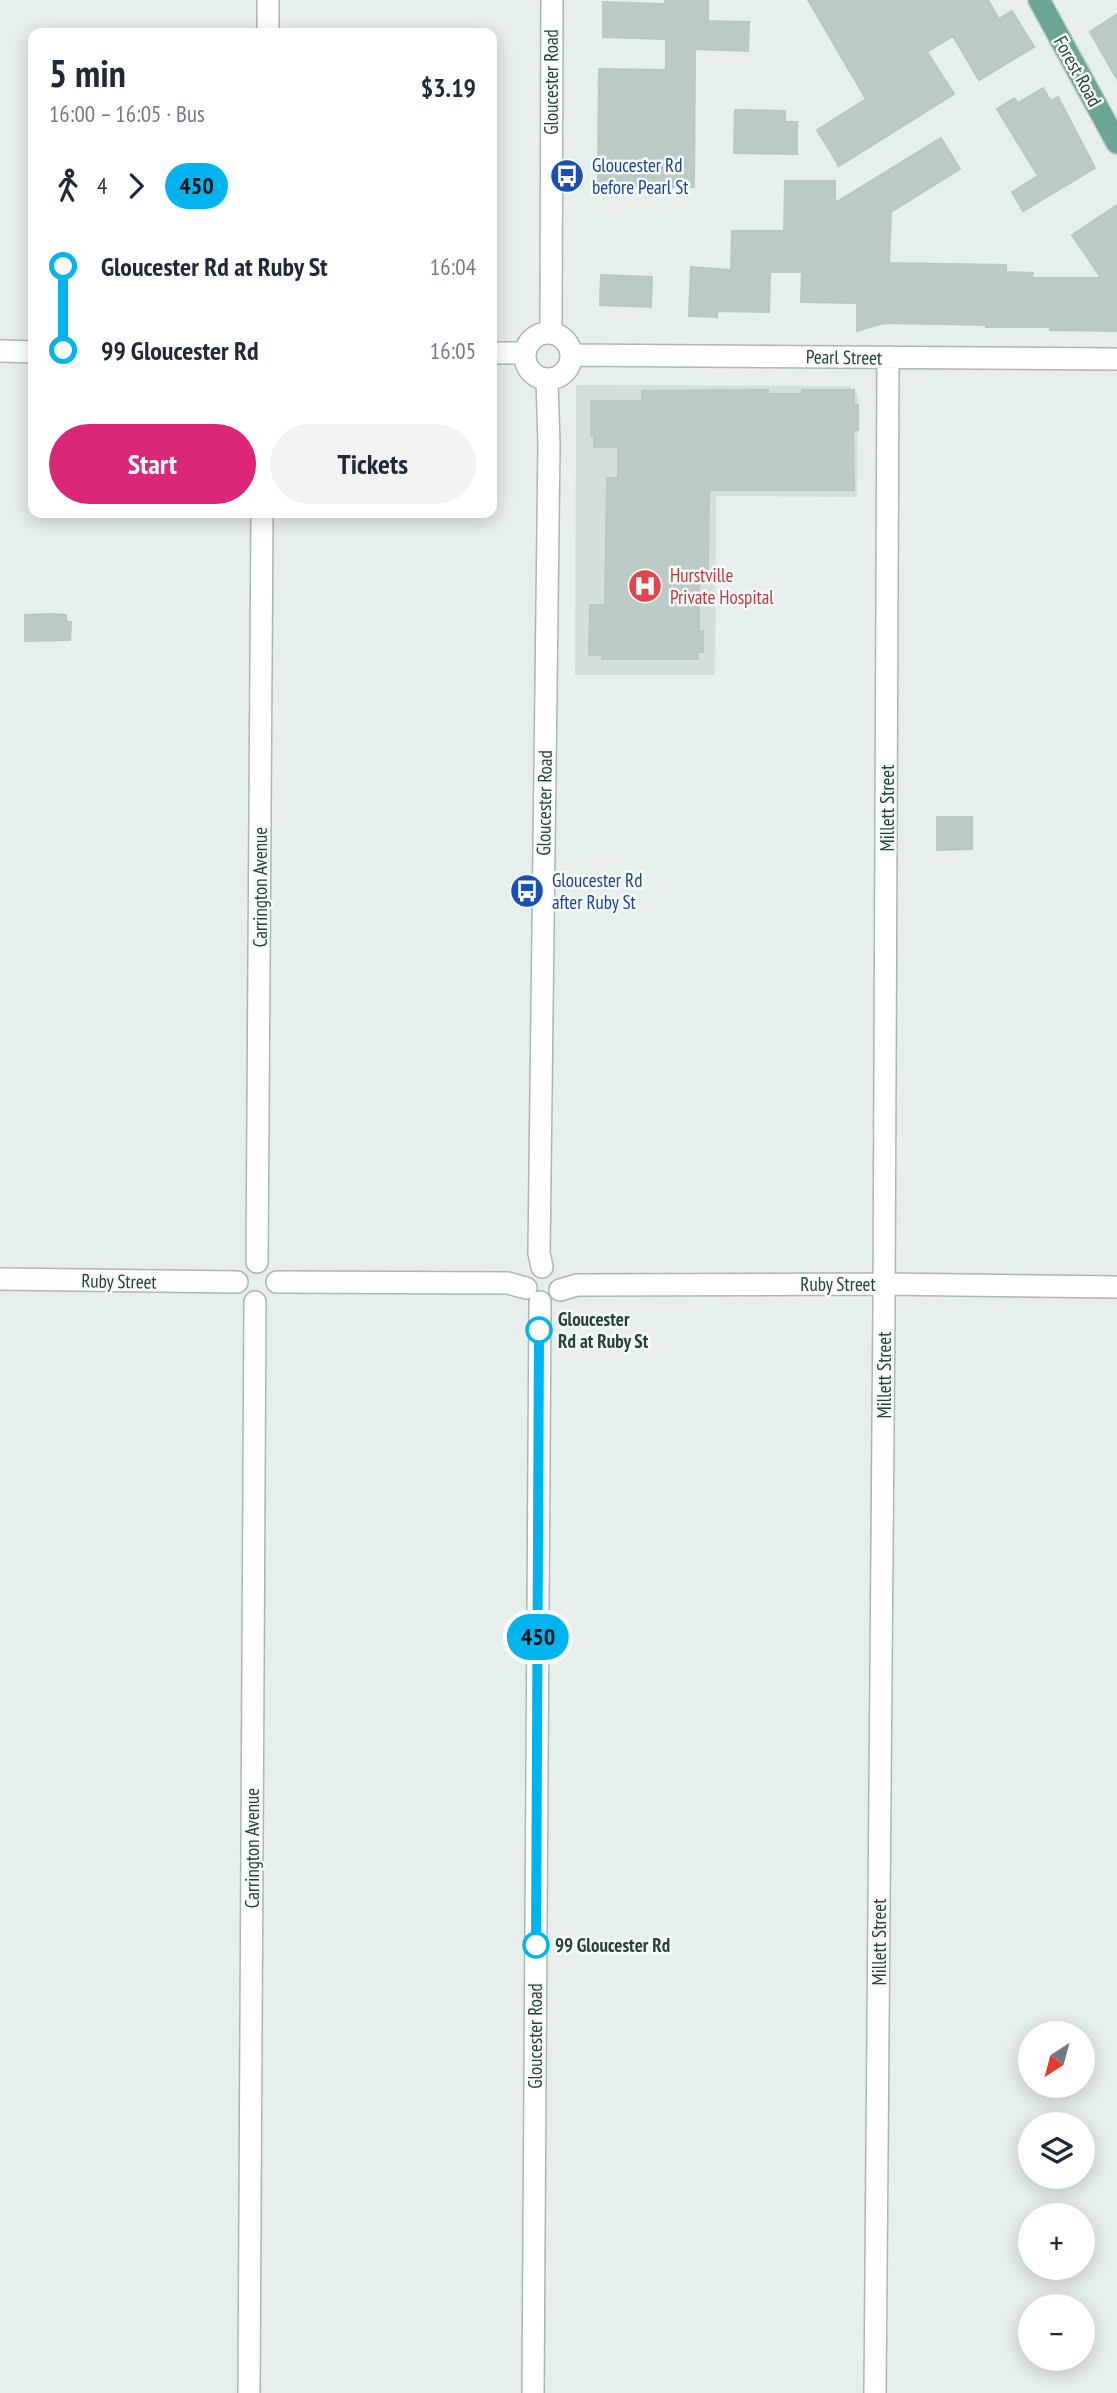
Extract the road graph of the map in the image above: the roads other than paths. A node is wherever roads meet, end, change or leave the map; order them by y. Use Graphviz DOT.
graph roads {
  1 [pos="268,0"];
  2 [pos="552,0"];
  3 [pos="1039,0"];
  4 [pos="268,28"];
  5 [pos="1117,143"];
  6 [pos="551,332"];
  7 [pos="0,351"];
  8 [pos="28,352"];
  9 [pos="497,353"];
  10 [pos="524,353"];
  11 [pos="572,355"];
  12 [pos="888,358"];
  13 [pos="1117,359"];
  14 [pos="547,380"];
  15 [pos="262,518"];
  16 [pos="257,1262"];
  17 [pos="542,1267"];
  18 [pos="0,1279"];
  19 [pos="237,1282"];
  20 [pos="277,1282"];
  21 [pos="884,1284"];
  22 [pos="1117,1287"];
  23 [pos="560,1290"];
  24 [pos="533,1295"];
  25 [pos="255,1302"];
  26 [pos="249,2393"];
  27 [pos="533,2393"];
  28 [pos="875,2393"];
  1 -- 4 [label="street"];
  2 -- 6 [label="street, Gloucester Road"];
  3 -- 5 [label="main road, Forest Road"];
  6 -- 10 [label="street"];
  6 -- 11 [label="street"];
  7 -- 8 [label="street"];
  9 -- 10 [label="street"];
  10 -- 14 [label="street"];
  11 -- 12 [label="street, Pearl Street"];
  11 -- 14 [label="street"];
  12 -- 13 [label="street, Pearl Street"];
  12 -- 21 [label="street, Millett Street"];
  14 -- 17 [label="street, Gloucester Road"];
  15 -- 16 [label="street, Carrington Avenue"];
  16 -- 19 [label="street"];
  16 -- 20 [label="street"];
  17 -- 23 [label="street"];
  17 -- 24 [label="street"];
  18 -- 19 [label="street, Ruby Street"];
  19 -- 25 [label="street"];
  20 -- 24 [label="street"];
  20 -- 25 [label="street"];
  21 -- 22 [label="street, Ruby Street"];
  21 -- 23 [label="street, Ruby Street"];
  21 -- 28 [label="street, Millett Street"];
  23 -- 24 [label="street"];
  24 -- 27 [label="street, Gloucester Road"];
  25 -- 26 [label="street, Carrington Avenue"];
}
